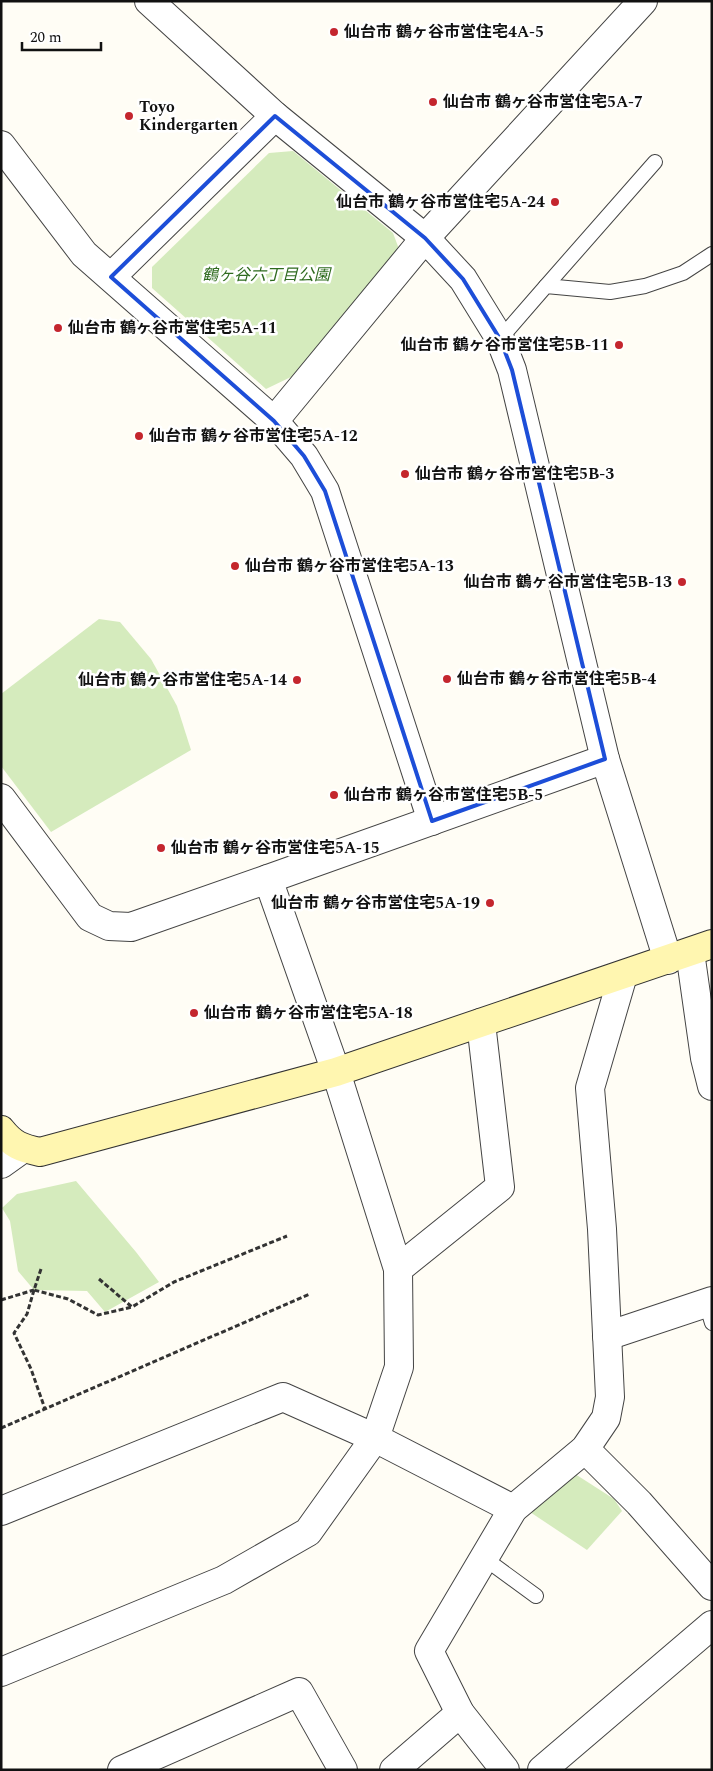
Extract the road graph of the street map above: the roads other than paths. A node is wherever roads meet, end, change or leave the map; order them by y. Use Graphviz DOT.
graph roads {
  1 [pos="149,1"];
  2 [pos="643,1"];
  3 [pos="275,116"];
  4 [pos="1,145"];
  5 [pos="655,162"];
  6 [pos="426,238"];
  7 [pos="712,254"];
  8 [pos="112,278"];
  9 [pos="546,286"];
  10 [pos="500,339"];
  11 [pos="274,421"];
  12 [pos="605,759"];
  13 [pos="1,798"];
  14 [pos="432,821"];
  15 [pos="268,879"];
  16 [pos="690,952"];
  17 [pos="623,975"];
  18 [pos="480,1023"];
  19 [pos="336,1072"];
  20 [pos="712,1086"];
  21 [pos="1,1130"];
  22 [pos="12,1157"];
  23 [pos="398,1269"];
  24 [pos="710,1309"];
  25 [pos="607,1336"];
  26 [pos="375,1438"];
  27 [pos="585,1449"];
  28 [pos="513,1509"];
  29 [pos="1,1511"];
  30 [pos="484,1558"];
  31 [pos="712,1586"];
  32 [pos="536,1596"];
  33 [pos="712,1625"];
  34 [pos="1,1672"];
  35 [pos="460,1713"];
  36 [pos="122,1770"];
  37 [pos="343,1770"];
  38 [pos="394,1770"];
  39 [pos="505,1770"];
  40 [pos="542,1770"];
  1 -- 3 [label="street"];
  2 -- 6 [label="street"];
  3 -- 6 [label="street"];
  3 -- 8 [label="street"];
  4 -- 8 [label="street"];
  5 -- 9 [label="lane"];
  6 -- 10 [label="street"];
  6 -- 11 [label="street"];
  7 -- 9 [label="lane"];
  8 -- 11 [label="street"];
  9 -- 10 [label="lane"];
  10 -- 12 [label="street"];
  11 -- 14 [label="street"];
  12 -- 14 [label="street"];
  12 -- 16 [label="street"];
  13 -- 15 [label="street"];
  14 -- 15 [label="street"];
  15 -- 19 [label="street"];
  16 -- 17 [label="street"];
  16 -- 20 [label="street"];
  17 -- 18 [label="street"];
  17 -- 25 [label="street"];
  18 -- 19 [label="street"];
  18 -- 23 [label="street"];
  19 -- 22 [label="street"];
  19 -- 23 [label="street"];
  21 -- 22 [label="street"];
  23 -- 26 [label="street"];
  24 -- 25 [label="street"];
  25 -- 27 [label="street"];
  26 -- 28 [label="street"];
  26 -- 29 [label="street"];
  26 -- 34 [label="street"];
  27 -- 28 [label="street"];
  27 -- 31 [label="street"];
  28 -- 30 [label="street"];
  30 -- 32 [label="lane"];
  30 -- 35 [label="street"];
  33 -- 40 [label="street"];
  35 -- 38 [label="street"];
  35 -- 39 [label="street"];
  36 -- 37 [label="street"];
}
